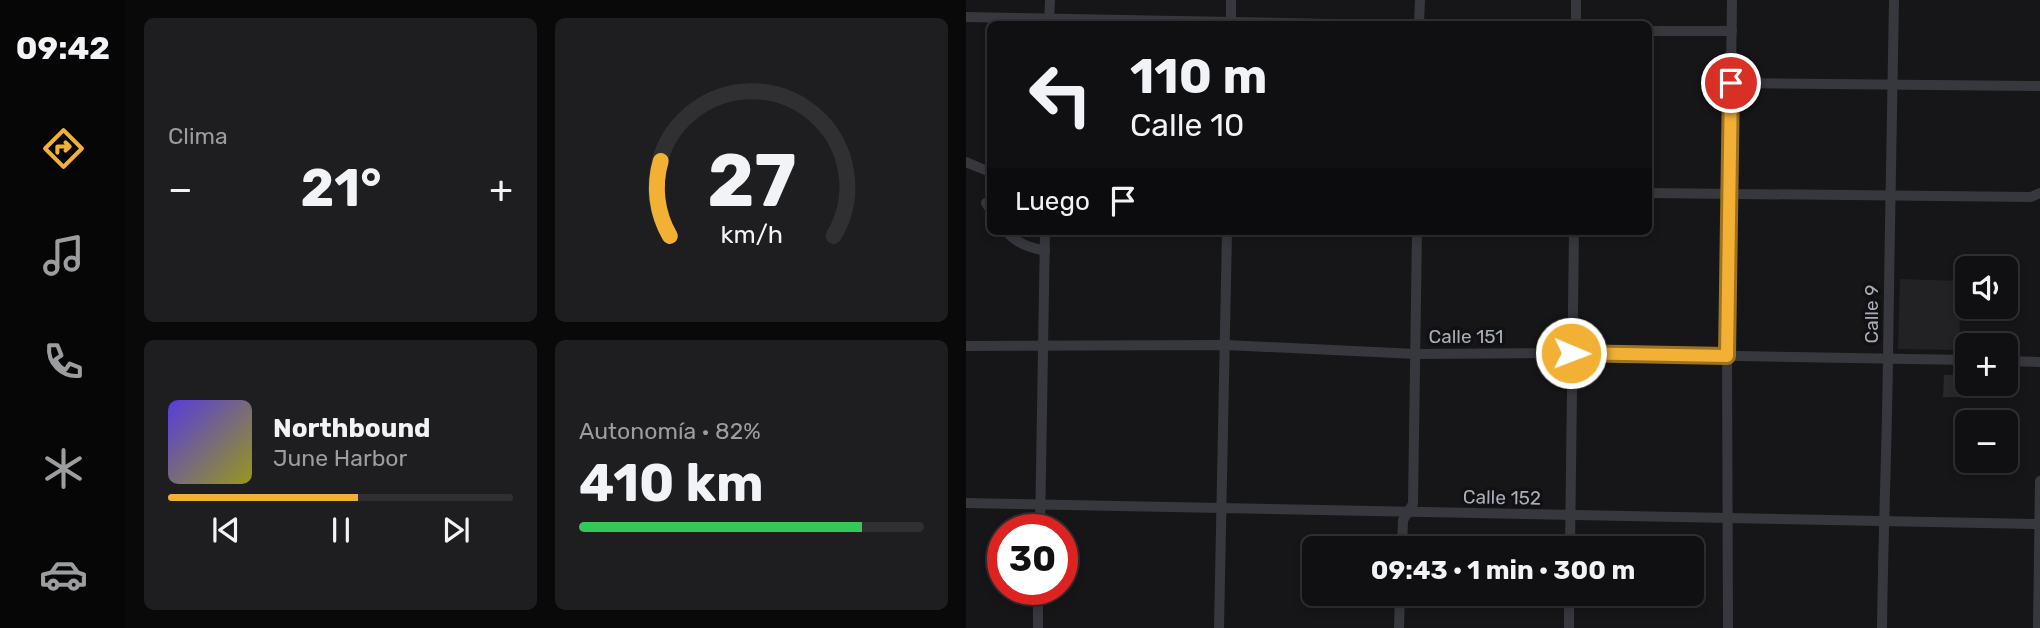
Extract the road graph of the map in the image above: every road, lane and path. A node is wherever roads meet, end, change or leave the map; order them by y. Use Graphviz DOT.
graph roads {
  1 [pos="1050,0"];
  2 [pos="1231,0"];
  3 [pos="1420,0"];
  4 [pos="1576,0"];
  5 [pos="1732,0"];
  6 [pos="1894,0"];
  7 [pos="966,17"];
  8 [pos="1032,21"];
  9 [pos="1049,21"];
  10 [pos="1231,21"];
  11 [pos="1419,21"];
  12 [pos="1576,21"];
  13 [pos="1652,31"];
  14 [pos="1732,31"];
  15 [pos="1731,83"];
  16 [pos="1892,84"];
  17 [pos="2040,86"];
  18 [pos="966,162"];
  19 [pos="987,171"];
  20 [pos="1652,193"];
  21 [pos="2040,193"];
  22 [pos="1729,194"];
  23 [pos="1889,195"];
  24 [pos="1011,235"];
  25 [pos="1045,235"];
  26 [pos="1227,235"];
  27 [pos="1417,235"];
  28 [pos="1574,235"];
  29 [pos="1045,251"];
  30 [pos="1043,345"];
  31 [pos="1226,345"];
  32 [pos="966,346"];
  33 [pos="1571,353"];
  34 [pos="1416,354"];
  35 [pos="1727,356"];
  36 [pos="1888,358"];
  37 [pos="1955,360"];
  38 [pos="2018,361"];
  39 [pos="2040,362"];
  40 [pos="2040,481"];
  41 [pos="966,503"];
  42 [pos="1041,504"];
  43 [pos="1220,509"];
  44 [pos="1408,512"];
  45 [pos="1041,514"];
  46 [pos="1571,515"];
  47 [pos="1726,518"];
  48 [pos="1883,521"];
  49 [pos="2038,524"];
  50 [pos="1402,536"];
  51 [pos="1570,536"];
  52 [pos="2039,577"];
  53 [pos="1038,605"];
  54 [pos="1400,606"];
  55 [pos="1569,606"];
  56 [pos="1038,628"];
  57 [pos="1219,628"];
  58 [pos="1399,628"];
  59 [pos="1569,628"];
  60 [pos="1728,628"];
  61 [pos="1882,628"];
  62 [pos="2038,628"];
  1 -- 9 [label="street"];
  2 -- 10 [label="street"];
  3 -- 11 [label="street"];
  4 -- 12 [label="street"];
  5 -- 14 [label="street"];
  6 -- 16 [label="street, Calle 9"];
  7 -- 8 [label="street"];
  13 -- 14 [label="street"];
  14 -- 15 [label="street"];
  15 -- 16 [label="street"];
  15 -- 22 [label="street"];
  16 -- 17 [label="street"];
  16 -- 23 [label="street, Calle 9"];
  18 -- 19 [label="street"];
  20 -- 22 [label="street"];
  21 -- 23 [label="street"];
  22 -- 23 [label="street"];
  22 -- 35 [label="street"];
  23 -- 36 [label="street, Calle 9"];
  24 -- 29 [label="street"];
  25 -- 29 [label="street"];
  26 -- 31 [label="street"];
  27 -- 34 [label="street"];
  28 -- 33 [label="street"];
  29 -- 30 [label="street"];
  30 -- 31 [label="street, Calle 151"];
  30 -- 32 [label="street, Calle 151"];
  30 -- 42 [label="street"];
  31 -- 34 [label="street, Calle 151"];
  31 -- 43 [label="street"];
  33 -- 34 [label="street, Calle 151"];
  33 -- 35 [label="street, Calle 151"];
  33 -- 46 [label="street"];
  34 -- 44 [label="street"];
  35 -- 36 [label="street, Calle 151"];
  35 -- 47 [label="street"];
  36 -- 37 [label="street, Calle 151"];
  36 -- 48 [label="street, Calle 9"];
  38 -- 39 [label="street"];
  40 -- 49 [label="street"];
  41 -- 42 [label="street, Calle 152"];
  42 -- 43 [label="street, Calle 152"];
  42 -- 45 [label="street"];
  43 -- 44 [label="street, Calle 152"];
  43 -- 57 [label="street"];
  44 -- 46 [label="street, Calle 152"];
  44 -- 50 [label="street"];
  46 -- 47 [label="street, Calle 152"];
  46 -- 51 [label="street"];
  47 -- 48 [label="street, Calle 152"];
  47 -- 60 [label="street"];
  48 -- 49 [label="street, Calle 152"];
  48 -- 61 [label="street, Calle 9"];
  49 -- 52 [label="street"];
  52 -- 62 [label="street"];
  53 -- 56 [label="street"];
  54 -- 58 [label="street"];
  55 -- 59 [label="street"];
}
